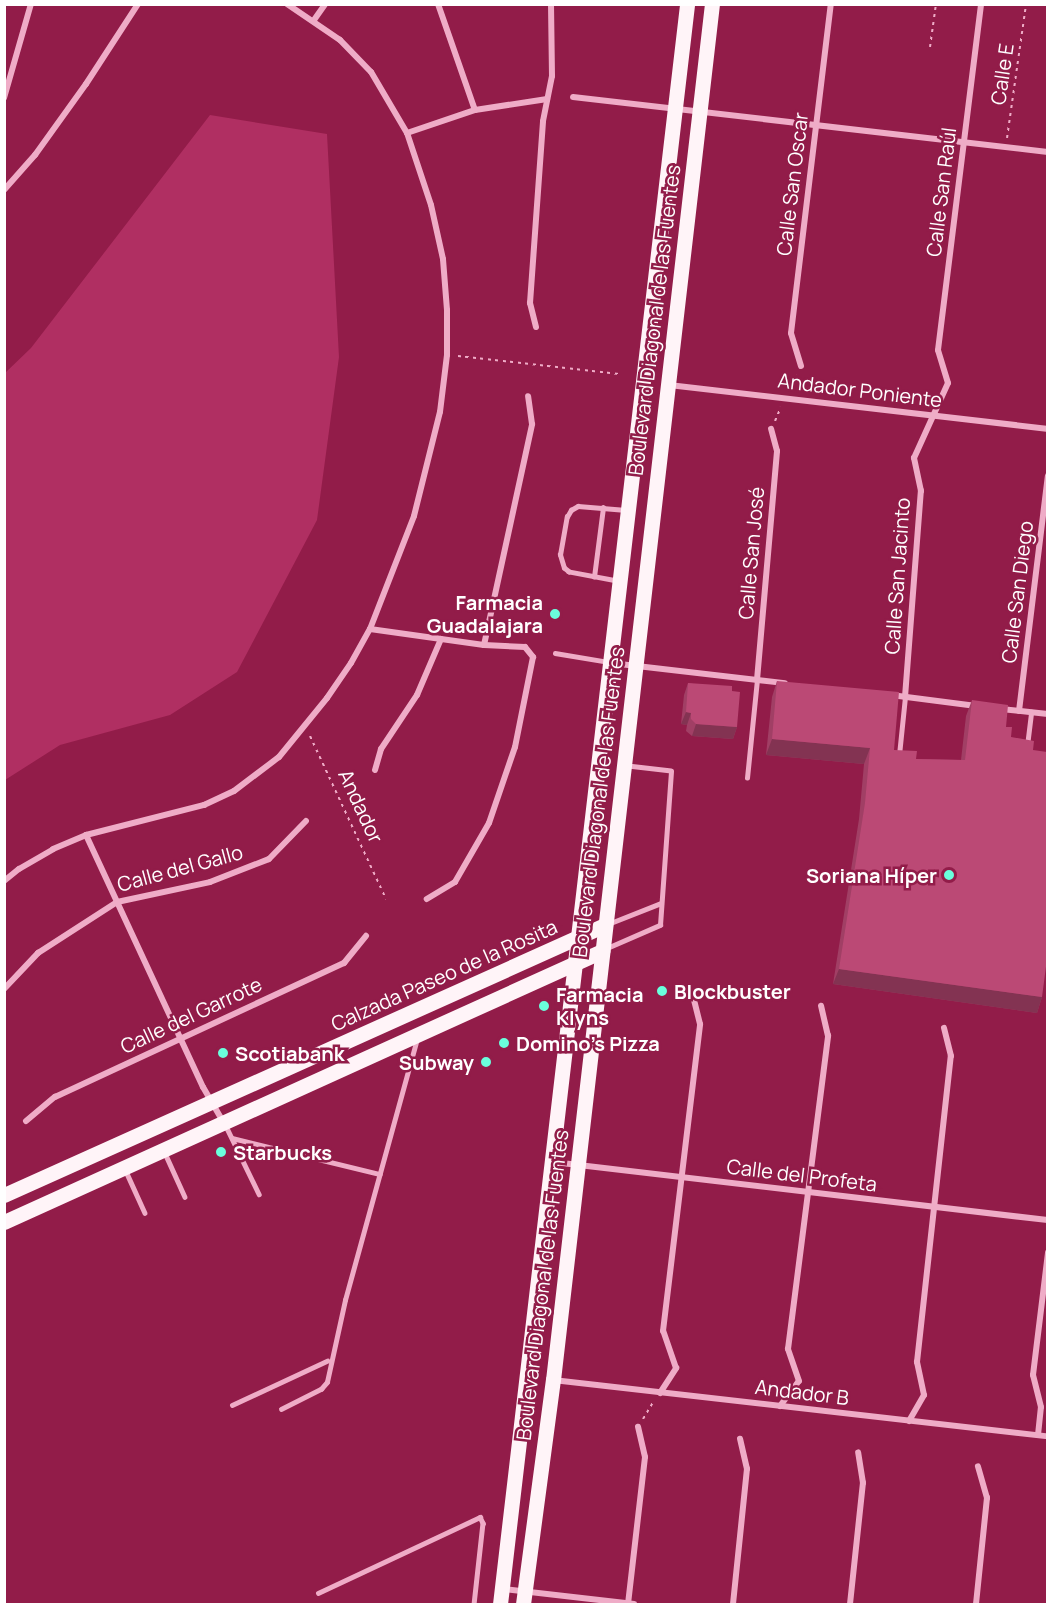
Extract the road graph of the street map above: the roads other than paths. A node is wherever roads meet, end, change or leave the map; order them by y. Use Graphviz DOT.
graph roads {
  1 [pos="31,4"];
  2 [pos="138,4"];
  3 [pos="287,4"];
  4 [pos="325,4"];
  5 [pos="438,4"];
  6 [pos="551,4"];
  7 [pos="687,4"];
  8 [pos="712,4"];
  9 [pos="831,4"];
  10 [pos="981,4"];
  11 [pos="314,20"];
  12 [pos="573,97"];
  13 [pos="4,98"];
  14 [pos="547,99"];
  15 [pos="675,106"];
  16 [pos="475,110"];
  17 [pos="699,110"];
  18 [pos="816,124"];
  19 [pos="407,133"];
  20 [pos="963,142"];
  21 [pos="1047,152"];
  22 [pos="4,190"];
  23 [pos="536,327"];
  24 [pos="801,366"];
  25 [pos="668,385"];
  26 [pos="528,396"];
  27 [pos="933,415"];
  28 [pos="771,429"];
  29 [pos="1047,429"];
  30 [pos="1047,476"];
  31 [pos="603,508"];
  32 [pos="628,510"];
  33 [pos="594,577"];
  34 [pos="620,582"];
  35 [pos="370,629"];
  36 [pos="441,639"];
  37 [pos="484,645"];
  38 [pos="555,653"];
  39 [pos="610,663"];
  40 [pos="635,666"];
  41 [pos="757,680"];
  42 [pos="790,683"];
  43 [pos="881,694"];
  44 [pos="905,697"];
  45 [pos="985,707"];
  46 [pos="997,708"];
  47 [pos="1019,711"];
  48 [pos="1031,712"];
  49 [pos="1047,714"];
  50 [pos="1027,749"];
  51 [pos="898,760"];
  52 [pos="623,766"];
  53 [pos="375,770"];
  54 [pos="747,778"];
  55 [pos="306,821"];
  56 [pos="86,835"];
  57 [pos="4,881"];
  58 [pos="427,899"];
  59 [pos="117,902"];
  60 [pos="661,903"];
  61 [pos="605,925"];
  62 [pos="366,936"];
  63 [pos="578,938"];
  64 [pos="602,951"];
  65 [pos="576,962"];
  66 [pos="4,989"];
  67 [pos="692,993"];
  68 [pos="821,1006"];
  69 [pos="944,1028"];
  70 [pos="418,1034"];
  71 [pos="181,1038"];
  72 [pos="212,1102"];
  73 [pos="223,1120"];
  74 [pos="26,1121"];
  75 [pos="232,1138"];
  76 [pos="163,1148"];
  77 [pos="553,1162"];
  78 [pos="577,1165"];
  79 [pos="123,1167"];
  80 [pos="380,1174"];
  81 [pos="682,1178"];
  82 [pos="808,1192"];
  83 [pos="259,1194"];
  84 [pos="4,1195"];
  85 [pos="184,1197"];
  86 [pos="933,1207"];
  87 [pos="145,1213"];
  88 [pos="1047,1220"];
  89 [pos="4,1222"];
  90 [pos="1047,1252"];
  91 [pos="327,1361"];
  92 [pos="552,1380"];
  93 [pos="660,1393"];
  94 [pos="232,1405"];
  95 [pos="780,1406"];
  96 [pos="281,1409"];
  97 [pos="909,1421"];
  98 [pos="638,1427"];
  99 [pos="1038,1435"];
  100 [pos="1047,1436"];
  101 [pos="740,1439"];
  102 [pos="858,1452"];
  103 [pos="978,1466"];
  104 [pos="502,1589"];
  105 [pos="318,1593"];
  106 [pos="523,1598"];
  107 [pos="628,1604"];
  108 [pos="474,1605"];
  109 [pos="500,1605"];
  110 [pos="634,1605"];
  111 [pos="733,1605"];
  112 [pos="850,1605"];
  113 [pos="976,1605"];
  1 -- 13 [label="street"];
  2 -- 22 [label="street"];
  3 -- 11 [label="street"];
  4 -- 11 [label="street"];
  5 -- 16 [label="street"];
  6 -- 14 [label="street"];
  7 -- 15 [label="main road, Boulevard Diagonal de las Fuentes"];
  8 -- 17 [label="main road, Boulevard Diagonal de las Fuentes"];
  9 -- 18 [label="street, Calle San Oscar"];
  10 -- 20 [label="street, Calle San Raúl"];
  11 -- 19 [label="street"];
  12 -- 15 [label="street"];
  14 -- 16 [label="street"];
  14 -- 23 [label="street"];
  15 -- 17 [label="street"];
  15 -- 32 [label="main road, Boulevard Diagonal de las Fuentes"];
  16 -- 19 [label="street"];
  17 -- 18 [label="street"];
  17 -- 25 [label="main road, Boulevard Diagonal de las Fuentes"];
  18 -- 20 [label="street"];
  18 -- 24 [label="street, Calle San Oscar"];
  19 -- 35 [label="street"];
  20 -- 21 [label="street"];
  20 -- 27 [label="street, Calle San Raúl"];
  25 -- 27 [label="street, Andador Poniente"];
  25 -- 40 [label="main road, Boulevard Diagonal de las Fuentes"];
  26 -- 37 [label="street"];
  27 -- 29 [label="street, Andador Poniente"];
  27 -- 44 [label="street, Calle San Jacinto"];
  28 -- 41 [label="street, Calle San José"];
  30 -- 47 [label="street, Calle San Diego"];
  31 -- 32 [label="lane"];
  31 -- 33 [label="lane"];
  31 -- 33 [label="lane"];
  32 -- 34 [label="main road, Boulevard Diagonal de las Fuentes"];
  33 -- 34 [label="lane"];
  34 -- 39 [label="main road, Boulevard Diagonal de las Fuentes"];
  35 -- 36 [label="street"];
  35 -- 56 [label="street"];
  36 -- 37 [label="street"];
  36 -- 53 [label="street"];
  37 -- 58 [label="street"];
  38 -- 39 [label="lane"];
  39 -- 40 [label="street"];
  39 -- 63 [label="main road, Boulevard Diagonal de las Fuentes"];
  40 -- 41 [label="street"];
  40 -- 52 [label="main road, Boulevard Diagonal de las Fuentes"];
  41 -- 42 [label="street"];
  41 -- 54 [label="lane"];
  43 -- 44 [label="street"];
  44 -- 45 [label="street"];
  44 -- 51 [label="lane"];
  46 -- 47 [label="street"];
  47 -- 48 [label="street"];
  48 -- 49 [label="street"];
  48 -- 50 [label="lane"];
  52 -- 60 [label="lane"];
  52 -- 61 [label="main road, Boulevard Diagonal de las Fuentes"];
  55 -- 59 [label="street, Calle del Gallo"];
  56 -- 57 [label="street"];
  56 -- 59 [label="street"];
  59 -- 66 [label="street, Calle del Gallo"];
  59 -- 71 [label="street"];
  60 -- 61 [label="lane"];
  60 -- 64 [label="lane"];
  61 -- 63 [label="main road, Calzada Paseo de la Rosita"];
  61 -- 64 [label="main road, Boulevard Diagonal de las Fuentes"];
  62 -- 71 [label="street, Calle del Garrote"];
  63 -- 65 [label="main road, Boulevard Diagonal de las Fuentes"];
  63 -- 72 [label="main road, Calzada Paseo de la Rosita"];
  64 -- 65 [label="main road"];
  64 -- 78 [label="main road, Boulevard Diagonal de las Fuentes"];
  65 -- 70 [label="main road"];
  65 -- 77 [label="main road, Boulevard Diagonal de las Fuentes"];
  67 -- 81 [label="street"];
  68 -- 82 [label="street"];
  69 -- 86 [label="street"];
  70 -- 73 [label="main road"];
  70 -- 80 [label="lane"];
  71 -- 72 [label="street"];
  71 -- 74 [label="street, Calle del Garrote"];
  72 -- 73 [label="street"];
  72 -- 84 [label="main road, Calzada Paseo de la Rosita"];
  73 -- 75 [label="lane"];
  73 -- 76 [label="main road"];
  75 -- 80 [label="lane"];
  75 -- 83 [label="lane"];
  76 -- 79 [label="main road"];
  76 -- 85 [label="lane"];
  77 -- 78 [label="street, Calle del Profeta"];
  77 -- 104 [label="main road, Boulevard Diagonal de las Fuentes"];
  78 -- 81 [label="street, Calle del Profeta"];
  78 -- 92 [label="main road, Boulevard Diagonal de las Fuentes"];
  79 -- 87 [label="lane"];
  79 -- 89 [label="main road"];
  80 -- 96 [label="lane"];
  81 -- 82 [label="street, Calle del Profeta"];
  81 -- 93 [label="street"];
  82 -- 86 [label="street, Calle del Profeta"];
  82 -- 95 [label="street"];
  86 -- 88 [label="street, Calle del Profeta"];
  86 -- 97 [label="street"];
  90 -- 99 [label="street"];
  91 -- 94 [label="lane"];
  92 -- 93 [label="street, Andador B"];
  92 -- 106 [label="main road, Boulevard Diagonal de las Fuentes"];
  93 -- 95 [label="street, Andador B"];
  95 -- 97 [label="street, Andador B"];
  97 -- 99 [label="street, Andador B"];
  98 -- 107 [label="street"];
  99 -- 100 [label="street, Andador B"];
  101 -- 111 [label="street"];
  102 -- 112 [label="street"];
  103 -- 113 [label="street"];
  104 -- 106 [label="street"];
  104 -- 109 [label="main road, Boulevard Diagonal de las Fuentes"];
  105 -- 108 [label="lane"];
  106 -- 107 [label="street"];
  107 -- 110 [label="street"];
}
